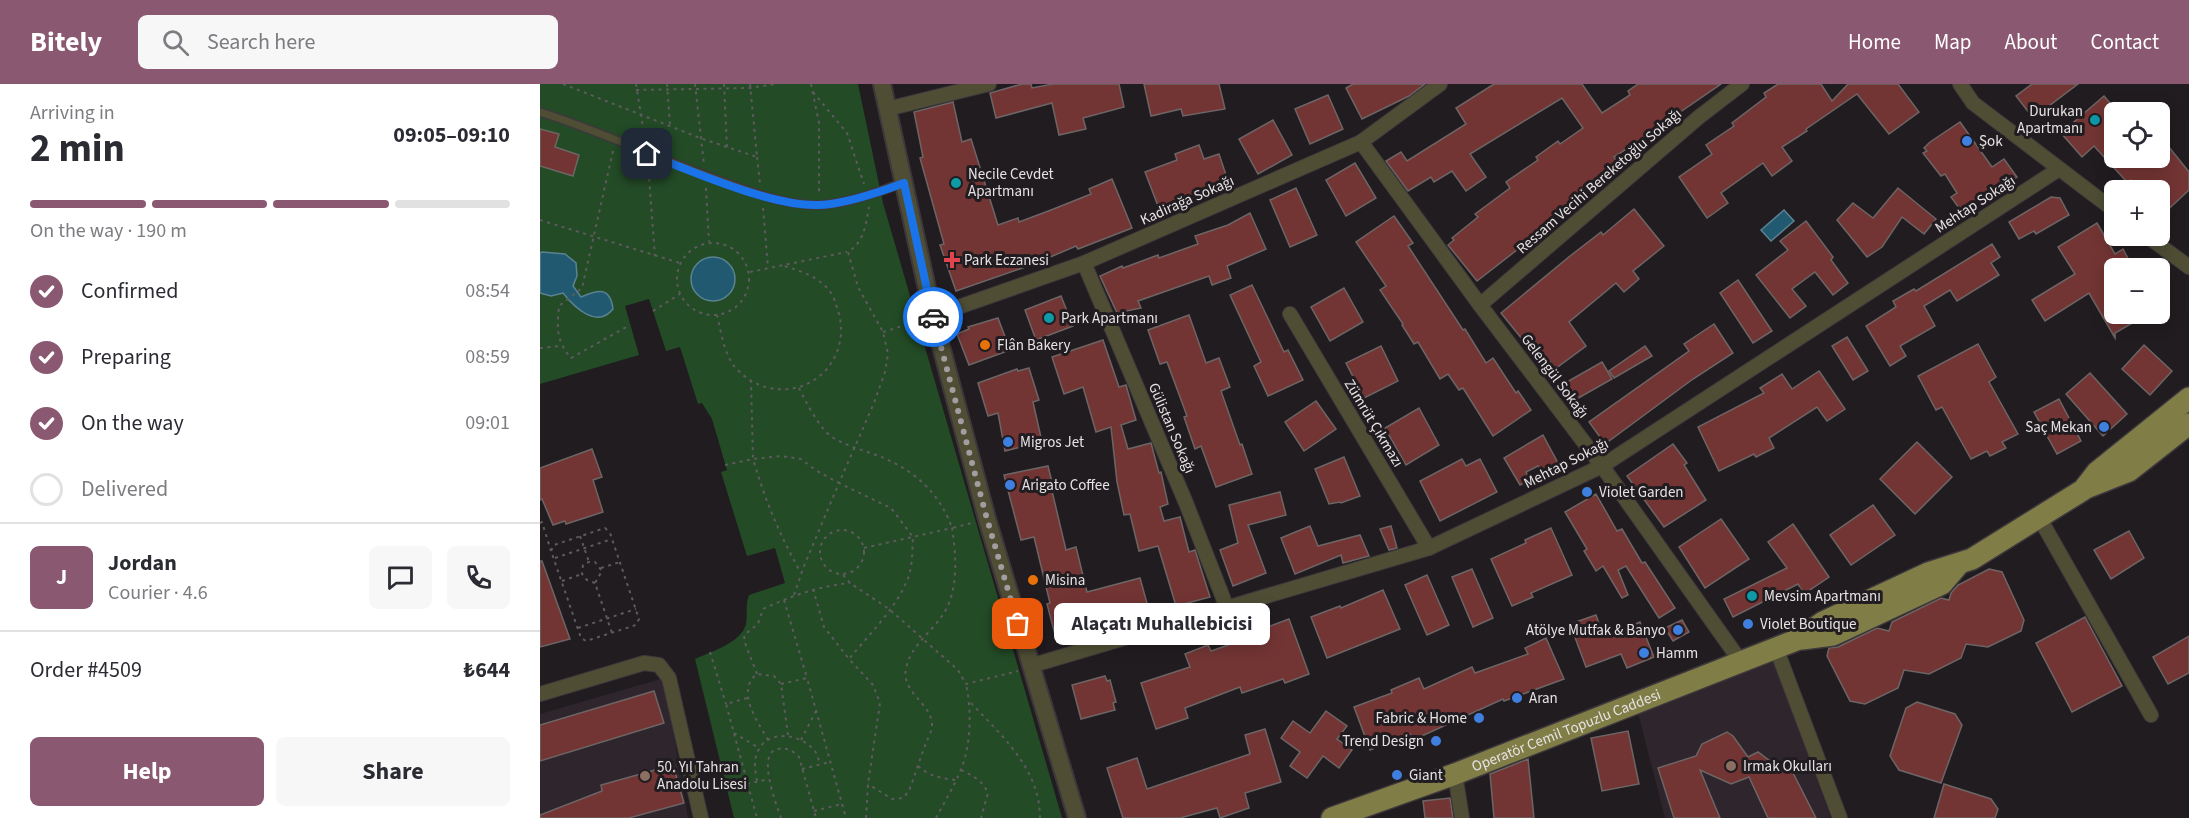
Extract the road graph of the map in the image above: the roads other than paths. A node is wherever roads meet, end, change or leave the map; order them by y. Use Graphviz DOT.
graph roads {
  1 [pos="882,84"];
  2 [pos="989,84"];
  3 [pos="1440,84"];
  4 [pos="1742,84"];
  5 [pos="1960,84"];
  6 [pos="887,109"];
  7 [pos="540,112"];
  8 [pos="1361,142"];
  9 [pos="2060,169"];
  10 [pos="904,183"];
  11 [pos="2104,203"];
  12 [pos="2161,246"];
  13 [pos="1084,263"];
  14 [pos="2189,267"];
  15 [pos="1480,305"];
  16 [pos="1290,314"];
  17 [pos="933,316"];
  18 [pos="2189,398"];
  19 [pos="2189,424"];
  20 [pos="1602,466"];
  21 [pos="2083,490"];
  22 [pos="2039,517"];
  23 [pos="1429,548"];
  24 [pos="1227,608"];
  25 [pos="1776,648"];
  26 [pos="1741,662"];
  27 [pos="1030,666"];
  28 [pos="540,694"];
  29 [pos="2151,715"];
  30 [pos="1455,774"];
  31 [pos="701,818"];
  32 [pos="1077,818"];
  33 [pos="1332,818"];
  34 [pos="1462,818"];
  35 [pos="1840,818"];
  1 -- 6 [label="street"];
  2 -- 6 [label="street"];
  3 -- 8 [label="street, Kadirağa Sokağı"];
  4 -- 15 [label="street, Ressam Vecihi Bereketoğlu Sokağı"];
  5 -- 9 [label="street"];
  6 -- 10 [label="street"];
  7 -- 10 [label="lane"];
  8 -- 13 [label="street, Kadirağa Sokağı"];
  8 -- 15 [label="street, Gelengül Sokağı"];
  9 -- 11 [label="street"];
  9 -- 20 [label="street, Mehtap Sokağı"];
  10 -- 17 [label="street"];
  12 -- 14 [label="street"];
  13 -- 17 [label="street, Kadirağa Sokağı"];
  13 -- 24 [label="street, Gülistan Sokağı"];
  15 -- 20 [label="street, Gelengül Sokağı"];
  16 -- 23 [label="street, Zümrüt Çıkmazı"];
  17 -- 27 [label="street"];
  18 -- 21 [label="main road, Operatör Cemil Topuzlu Caddesi"];
  19 -- 21 [label="main road, Operatör Cemil Topuzlu Caddesi"];
  20 -- 23 [label="street, Mehtap Sokağı"];
  20 -- 26 [label="street, Gelengül Sokağı"];
  21 -- 22 [label="main road, Operatör Cemil Topuzlu Caddesi"];
  22 -- 25 [label="main road, Operatör Cemil Topuzlu Caddesi"];
  22 -- 29 [label="street"];
  23 -- 24 [label="street, Mehtap Sokağı"];
  24 -- 27 [label="street, Mehtap Sokağı"];
  25 -- 26 [label="main road, Operatör Cemil Topuzlu Caddesi"];
  25 -- 35 [label="street"];
  26 -- 30 [label="main road, Operatör Cemil Topuzlu Caddesi"];
  27 -- 32 [label="street"];
  28 -- 31 [label="street"];
  30 -- 33 [label="main road, Operatör Cemil Topuzlu Caddesi"];
  30 -- 34 [label="street"];
}
